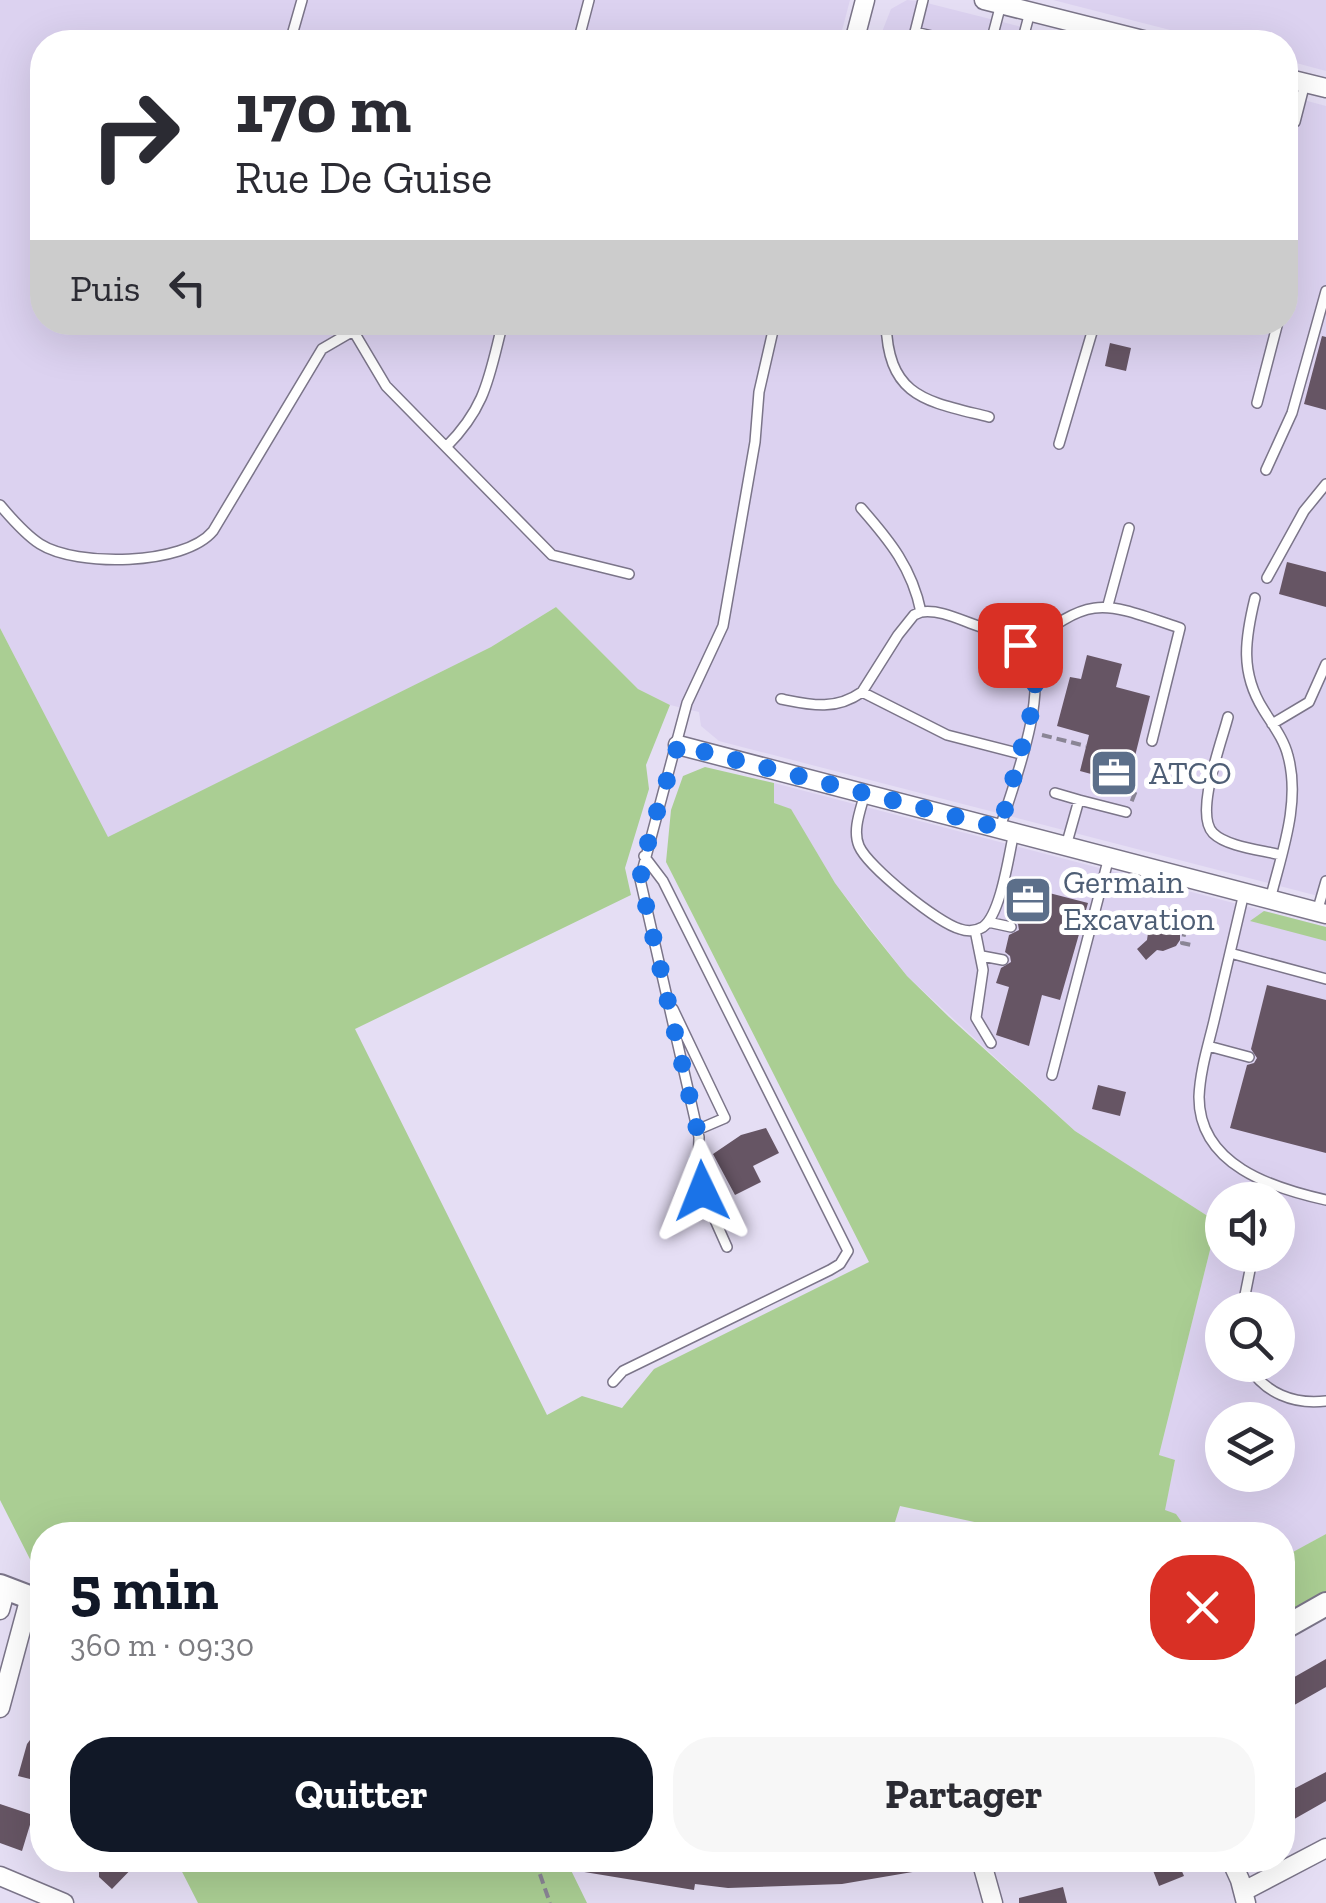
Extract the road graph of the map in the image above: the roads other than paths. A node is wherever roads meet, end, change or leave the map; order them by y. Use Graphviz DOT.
graph roads {
  1 [pos="302,0"];
  2 [pos="589,0"];
  3 [pos="866,0"];
  4 [pos="923,0"];
  5 [pos="992,2"];
  6 [pos="1030,12"];
  7 [pos="293,30"];
  8 [pos="581,30"];
  9 [pos="857,30"];
  10 [pos="915,30"];
  11 [pos="991,30"];
  12 [pos="1025,30"];
  13 [pos="1085,30"];
  14 [pos="1298,81"];
  15 [pos="1305,83"];
  16 [pos="1326,88"];
  17 [pos="1298,110"];
  18 [pos="1326,291"];
  19 [pos="341,335"];
  20 [pos="356,335"];
  21 [pos="500,335"];
  22 [pos="773,335"];
  23 [pos="888,335"];
  24 [pos="1090,335"];
  25 [pos="1274,335"];
  26 [pos="1256,403"];
  27 [pos="989,417"];
  28 [pos="1059,444"];
  29 [pos="446,447"];
  30 [pos="1266,470"];
  31 [pos="1326,484"];
  32 [pos="0,505"];
  33 [pos="860,508"];
  34 [pos="1129,528"];
  35 [pos="629,574"];
  36 [pos="1267,578"];
  37 [pos="1255,598"];
  38 [pos="1108,605"];
  39 [pos="921,612"];
  40 [pos="1023,649"];
  41 [pos="1326,664"];
  42 [pos="862,692"];
  43 [pos="781,698"];
  44 [pos="1228,717"];
  45 [pos="1272,724"];
  46 [pos="1152,741"];
  47 [pos="678,745"];
  48 [pos="1021,754"];
  49 [pos="865,792"];
  50 [pos="1056,793"];
  51 [pos="1079,800"];
  52 [pos="1126,812"];
  53 [pos="1007,830"];
  54 [pos="1066,846"];
  55 [pos="1281,854"];
  56 [pos="644,856"];
  57 [pos="1109,857"];
  58 [pos="1326,881"];
  59 [pos="1244,893"];
  60 [pos="1270,900"];
  61 [pos="1321,913"];
  62 [pos="988,922"];
  63 [pos="1011,927"];
  64 [pos="975,930"];
  65 [pos="1230,954"];
  66 [pos="982,956"];
  67 [pos="1002,960"];
  68 [pos="1326,979"];
  69 [pos="665,993"];
  70 [pos="991,1044"];
  71 [pos="1208,1046"];
  72 [pos="1249,1056"];
  73 [pos="1052,1075"];
  74 [pos="697,1130"];
  75 [pos="1267,1182"];
  76 [pos="1295,1192"];
  77 [pos="1326,1200"];
  78 [pos="727,1247"];
  79 [pos="613,1382"];
  80 [pos="1260,1382"];
  81 [pos="1326,1402"];
  82 [pos="2,1595"];
  83 [pos="30,1598"];
  84 [pos="1326,1604"];
  85 [pos="30,1617"];
  86 [pos="1295,1622"];
  87 [pos="0,1708"];
  88 [pos="1326,1848"];
  89 [pos="1295,1867"];
  90 [pos="984,1872"];
  91 [pos="1236,1872"];
  92 [pos="1286,1872"];
  93 [pos="0,1876"];
  94 [pos="1245,1897"];
  95 [pos="64,1903"];
  96 [pos="993,1903"];
  1 -- 7 [label="lane"];
  2 -- 8 [label="lane"];
  3 -- 9 [label="street"];
  4 -- 10 [label="lane"];
  5 -- 6 [label="street"];
  5 -- 11 [label="lane"];
  6 -- 12 [label="lane"];
  6 -- 13 [label="street"];
  14 -- 15 [label="street"];
  15 -- 16 [label="street"];
  15 -- 17 [label="lane"];
  18 -- 30 [label="lane"];
  19 -- 32 [label="lane"];
  20 -- 29 [label="lane"];
  21 -- 29 [label="lane"];
  22 -- 47 [label="lane"];
  23 -- 27 [label="lane"];
  24 -- 28 [label="lane"];
  25 -- 26 [label="lane"];
  29 -- 35 [label="lane"];
  31 -- 36 [label="lane"];
  33 -- 39 [label="lane"];
  34 -- 38 [label="lane"];
  37 -- 45 [label="lane"];
  38 -- 40 [label="lane"];
  38 -- 46 [label="lane"];
  39 -- 40 [label="lane"];
  39 -- 42 [label="lane"];
  40 -- 48 [label="lane"];
  41 -- 45 [label="lane"];
  42 -- 43 [label="lane"];
  42 -- 48 [label="lane"];
  44 -- 55 [label="lane"];
  45 -- 55 [label="lane"];
  47 -- 49 [label="street"];
  47 -- 56 [label="lane"];
  48 -- 53 [label="lane"];
  49 -- 53 [label="street"];
  49 -- 64 [label="lane"];
  50 -- 51 [label="lane"];
  51 -- 52 [label="lane"];
  51 -- 54 [label="lane"];
  53 -- 54 [label="street"];
  53 -- 62 [label="lane"];
  54 -- 57 [label="street"];
  55 -- 60 [label="lane"];
  56 -- 69 [label="lane"];
  56 -- 79 [label="lane"];
  57 -- 59 [label="street"];
  57 -- 73 [label="lane"];
  58 -- 61 [label="lane"];
  59 -- 60 [label="street"];
  59 -- 65 [label="lane"];
  60 -- 61 [label="street"];
  62 -- 63 [label="lane"];
  62 -- 64 [label="lane"];
  64 -- 66 [label="lane"];
  65 -- 68 [label="lane"];
  65 -- 71 [label="lane"];
  66 -- 67 [label="lane"];
  66 -- 70 [label="lane"];
  69 -- 74 [label="lane"];
  69 -- 74 [label="lane"];
  71 -- 72 [label="lane"];
  71 -- 75 [label="lane"];
  74 -- 78 [label="lane"];
  76 -- 77 [label="lane"];
  80 -- 81 [label="lane"];
  82 -- 83 [label="street"];
  84 -- 86 [label="street"];
  85 -- 87 [label="street"];
  88 -- 89 [label="street"];
  90 -- 96 [label="street"];
  91 -- 94 [label="street"];
  92 -- 94 [label="street"];
  93 -- 95 [label="street"];
}
